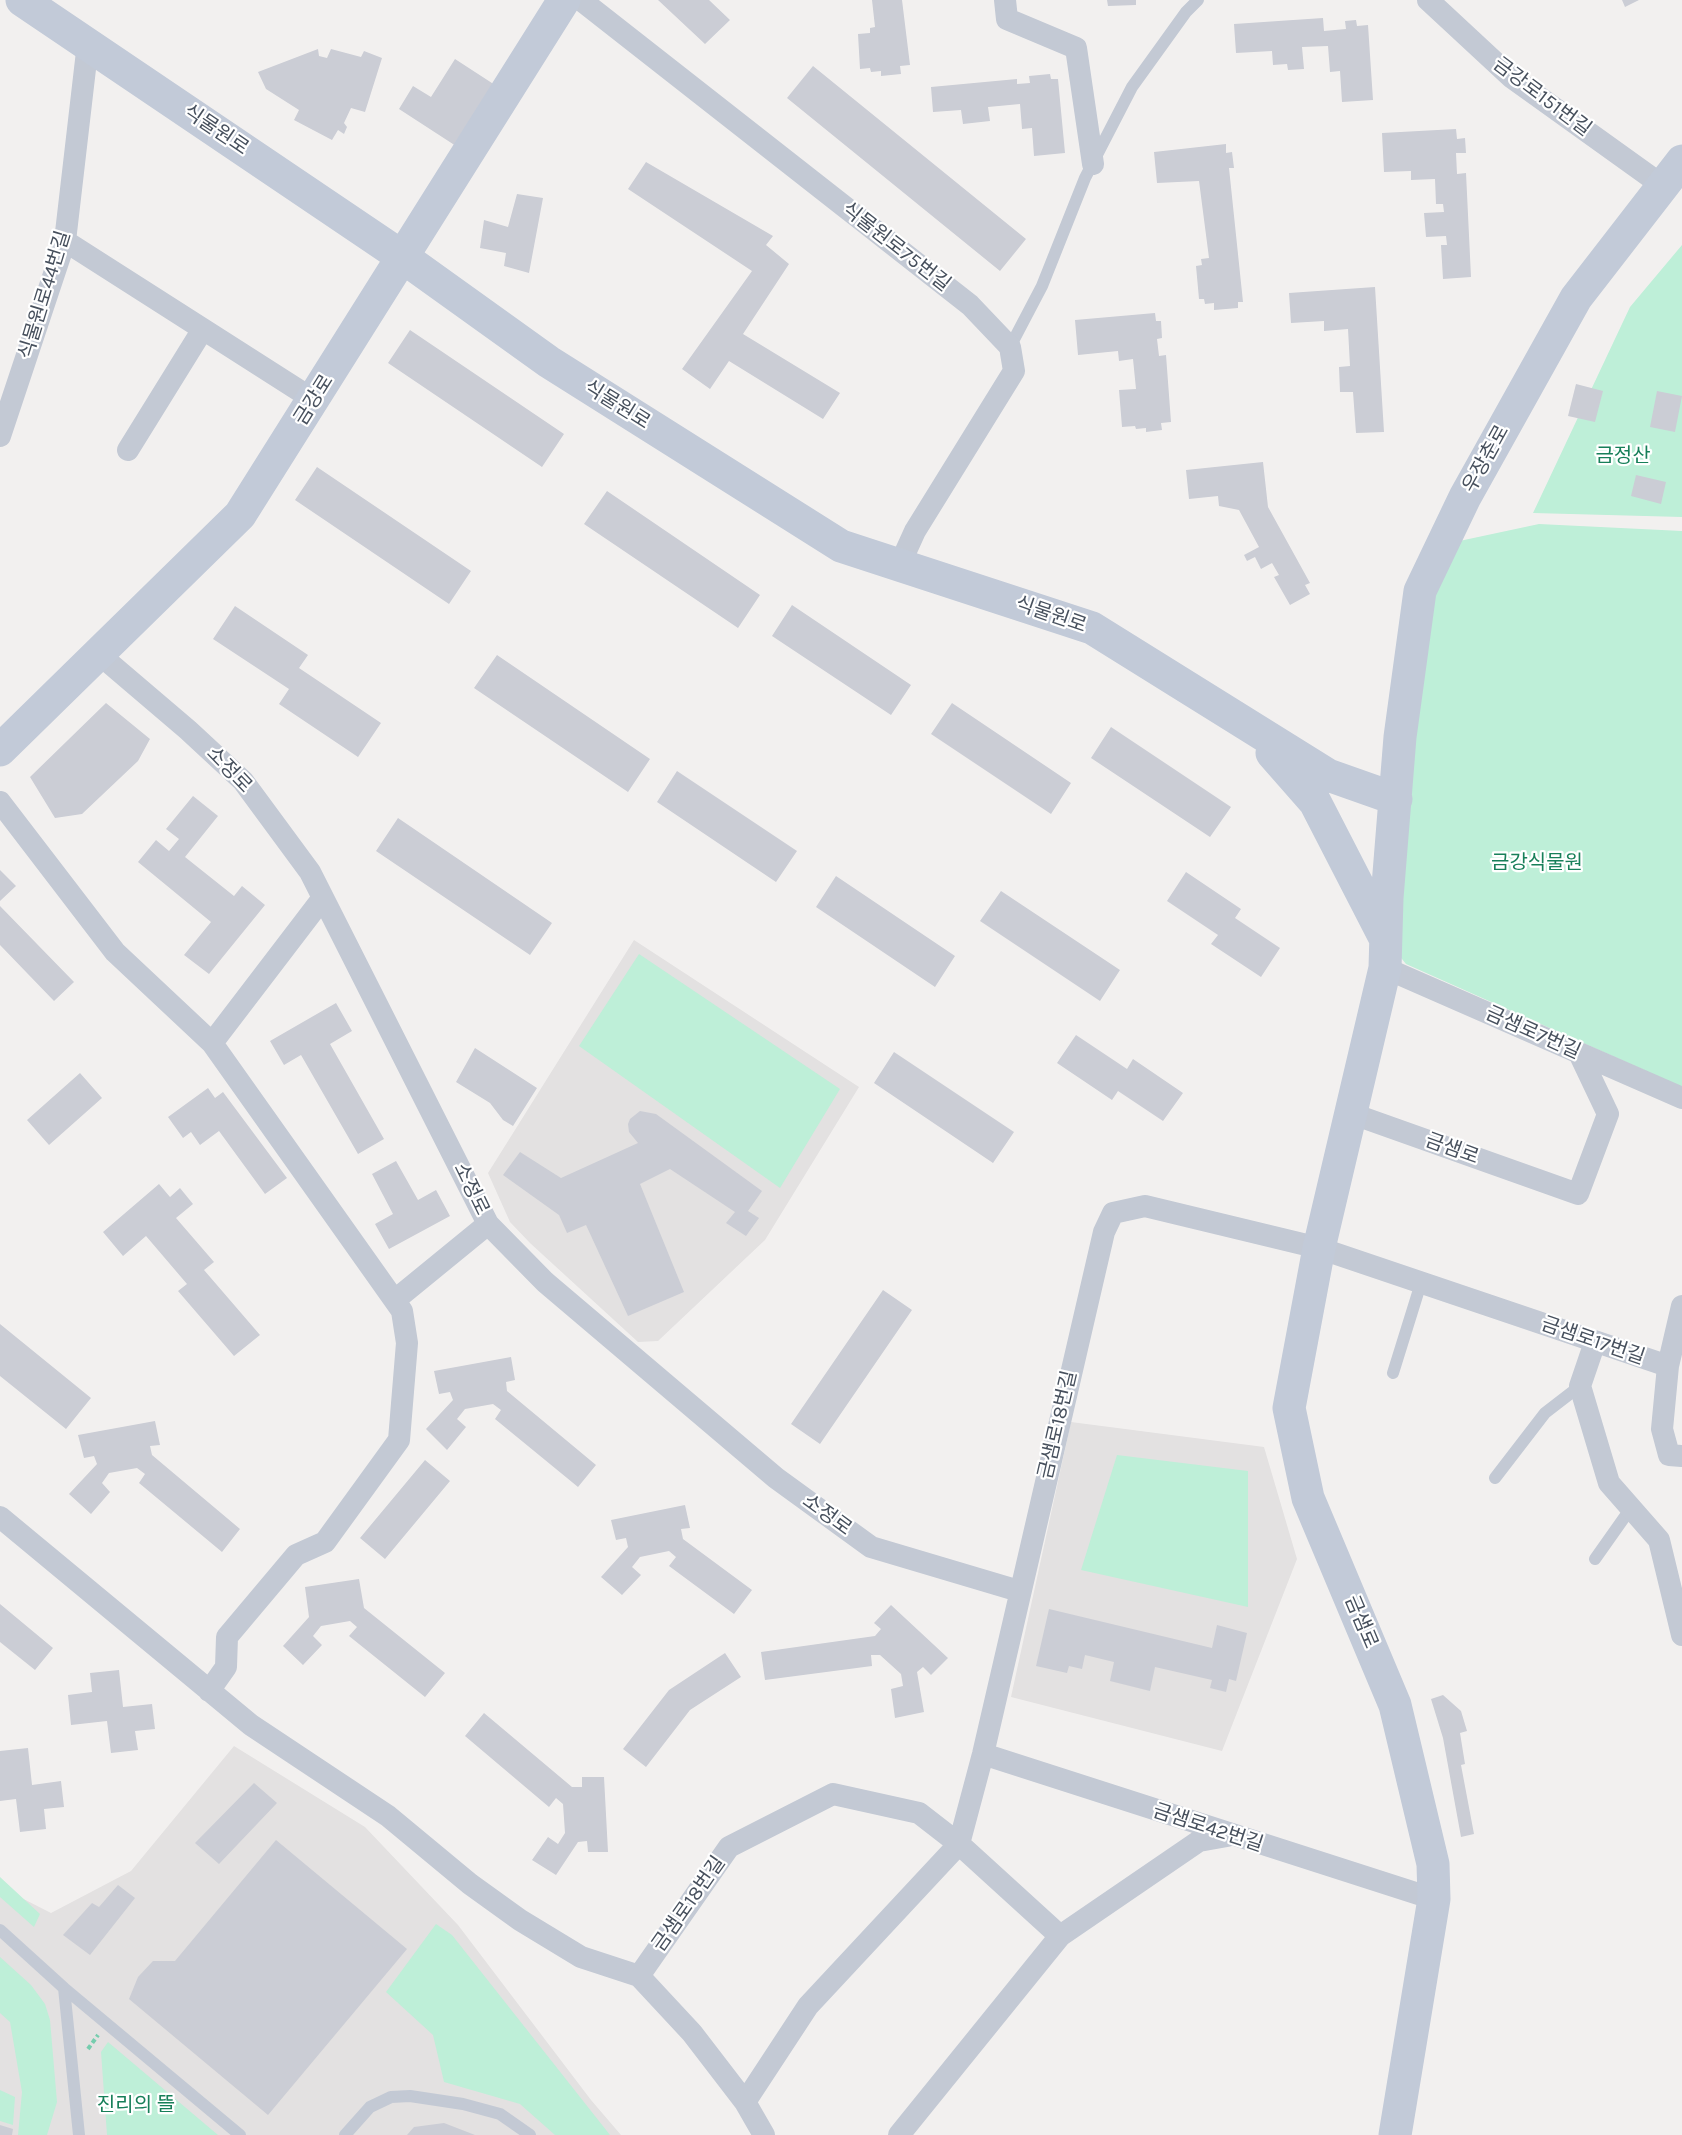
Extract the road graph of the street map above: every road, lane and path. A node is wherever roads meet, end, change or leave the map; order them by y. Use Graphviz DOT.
graph roads {
  1 [pos="22,0"];
  2 [pos="564,0"];
  3 [pos="581,0"];
  4 [pos="1005,0"];
  5 [pos="1198,0"];
  6 [pos="1428,0"];
  7 [pos="88,43"];
  8 [pos="1093,164"];
  9 [pos="1672,173"];
  10 [pos="65,241"];
  11 [pos="404,258"];
  12 [pos="203,329"];
  13 [pos="1010,347"];
  14 [pos="314,400"];
  15 [pos="0,436"];
  16 [pos="128,450"];
  17 [pos="900,564"];
  18 [pos="100,655"];
  19 [pos="1253,731"];
  20 [pos="0,750"];
  21 [pos="1396,799"];
  22 [pos="0,802"];
  23 [pos="322,899"];
  24 [pos="1385,954"];
  25 [pos="212,1043"];
  26 [pos="1579,1053"];
  27 [pos="1682,1098"];
  28 [pos="1350,1113"];
  29 [pos="488,1224"];
  30 [pos="1319,1248"];
  31 [pos="1421,1283"];
  32 [pos="395,1300"];
  33 [pos="1682,1306"];
  34 [pos="1595,1342"];
  35 [pos="1668,1366"];
  36 [pos="1393,1373"];
  37 [pos="1580,1386"];
  38 [pos="1682,1456"];
  39 [pos="1495,1478"];
  40 [pos="1631,1508"];
  41 [pos="0,1517"];
  42 [pos="1595,1559"];
  43 [pos="1019,1590"];
  44 [pos="1682,1635"];
  45 [pos="209,1690"];
  46 [pos="983,1754"];
  47 [pos="1231,1836"];
  48 [pos="959,1844"];
  49 [pos="1434,1899"];
  50 [pos="0,1930"];
  51 [pos="1060,1936"];
  52 [pos="639,1976"];
  53 [pos="64,1988"];
  54 [pos="104,2028"];
  55 [pos="88,2049"];
  56 [pos="745,2102"];
  57 [pos="76,2112"];
  58 [pos="69,2135"];
  59 [pos="79,2135"];
  60 [pos="240,2135"];
  61 [pos="345,2135"];
  62 [pos="530,2135"];
  63 [pos="764,2135"];
  64 [pos="899,2135"];
  65 [pos="1395,2135"];
  1 -- 7 [label="main road, 식물원로"];
  2 -- 11 [label="main road, 금강로"];
  3 -- 13 [label="street, 식물원로75번길"];
  4 -- 8 [label="street"];
  5 -- 8 [label="lane"];
  6 -- 9 [label="street, 금강로151번길"];
  7 -- 10 [label="street, 식물원로44번길"];
  7 -- 11 [label="main road, 식물원로"];
  8 -- 13 [label="lane"];
  9 -- 21 [label="main road, 우장춘로"];
  10 -- 12 [label="street"];
  10 -- 15 [label="street, 식물원로44번길"];
  11 -- 14 [label="main road, 금강로"];
  11 -- 17 [label="main road, 식물원로"];
  12 -- 14 [label="street"];
  12 -- 16 [label="street"];
  13 -- 17 [label="street"];
  14 -- 18 [label="main road, 금강로"];
  17 -- 19 [label="main road, 식물원로"];
  18 -- 20 [label="main road, 금강로"];
  18 -- 23 [label="street, 소정로"];
  19 -- 21 [label="main road, 식물원로"];
  19 -- 24 [label="main road, 식물원로"];
  21 -- 24 [label="main road, 금샘로"];
  22 -- 25 [label="street"];
  23 -- 25 [label="street"];
  23 -- 29 [label="street, 소정로"];
  24 -- 26 [label="street, 금샘로7번길"];
  24 -- 28 [label="main road, 금샘로"];
  25 -- 32 [label="street"];
  26 -- 27 [label="street, 금샘로7번길"];
  26 -- 28 [label="street, 금샘로"];
  28 -- 30 [label="main road, 금샘로"];
  29 -- 32 [label="street"];
  29 -- 43 [label="street, 소정로"];
  30 -- 31 [label="street, 금샘로17번길"];
  30 -- 43 [label="street, 금샘로18번길"];
  30 -- 49 [label="main road, 금샘로"];
  31 -- 34 [label="street, 금샘로17번길"];
  31 -- 36 [label="lane"];
  32 -- 45 [label="street"];
  33 -- 35 [label="street"];
  34 -- 35 [label="street, 금샘로17번길"];
  34 -- 37 [label="street"];
  35 -- 38 [label="street, 금샘로17번길"];
  37 -- 39 [label="lane"];
  37 -- 40 [label="street"];
  40 -- 42 [label="lane"];
  40 -- 44 [label="street"];
  41 -- 45 [label="street"];
  43 -- 46 [label="street, 금샘로18번길"];
  45 -- 52 [label="street"];
  46 -- 47 [label="street, 금샘로42번길"];
  46 -- 48 [label="street, 금샘로18번길"];
  47 -- 49 [label="street, 금샘로42번길"];
  47 -- 51 [label="street"];
  48 -- 51 [label="street, 금샘로18번길"];
  48 -- 52 [label="street, 금샘로18번길"];
  48 -- 56 [label="street, 금샘로18번길"];
  49 -- 65 [label="main road, 금샘로"];
  50 -- 53 [label="lane"];
  51 -- 64 [label="street"];
  52 -- 56 [label="street"];
  53 -- 57 [label="lane"];
  53 -- 60 [label="lane"];
  54 -- 55 [label="path"];
  56 -- 63 [label="street"];
  57 -- 58 [label="lane"];
  57 -- 59 [label="lane"];
  61 -- 62 [label="lane"];
}
